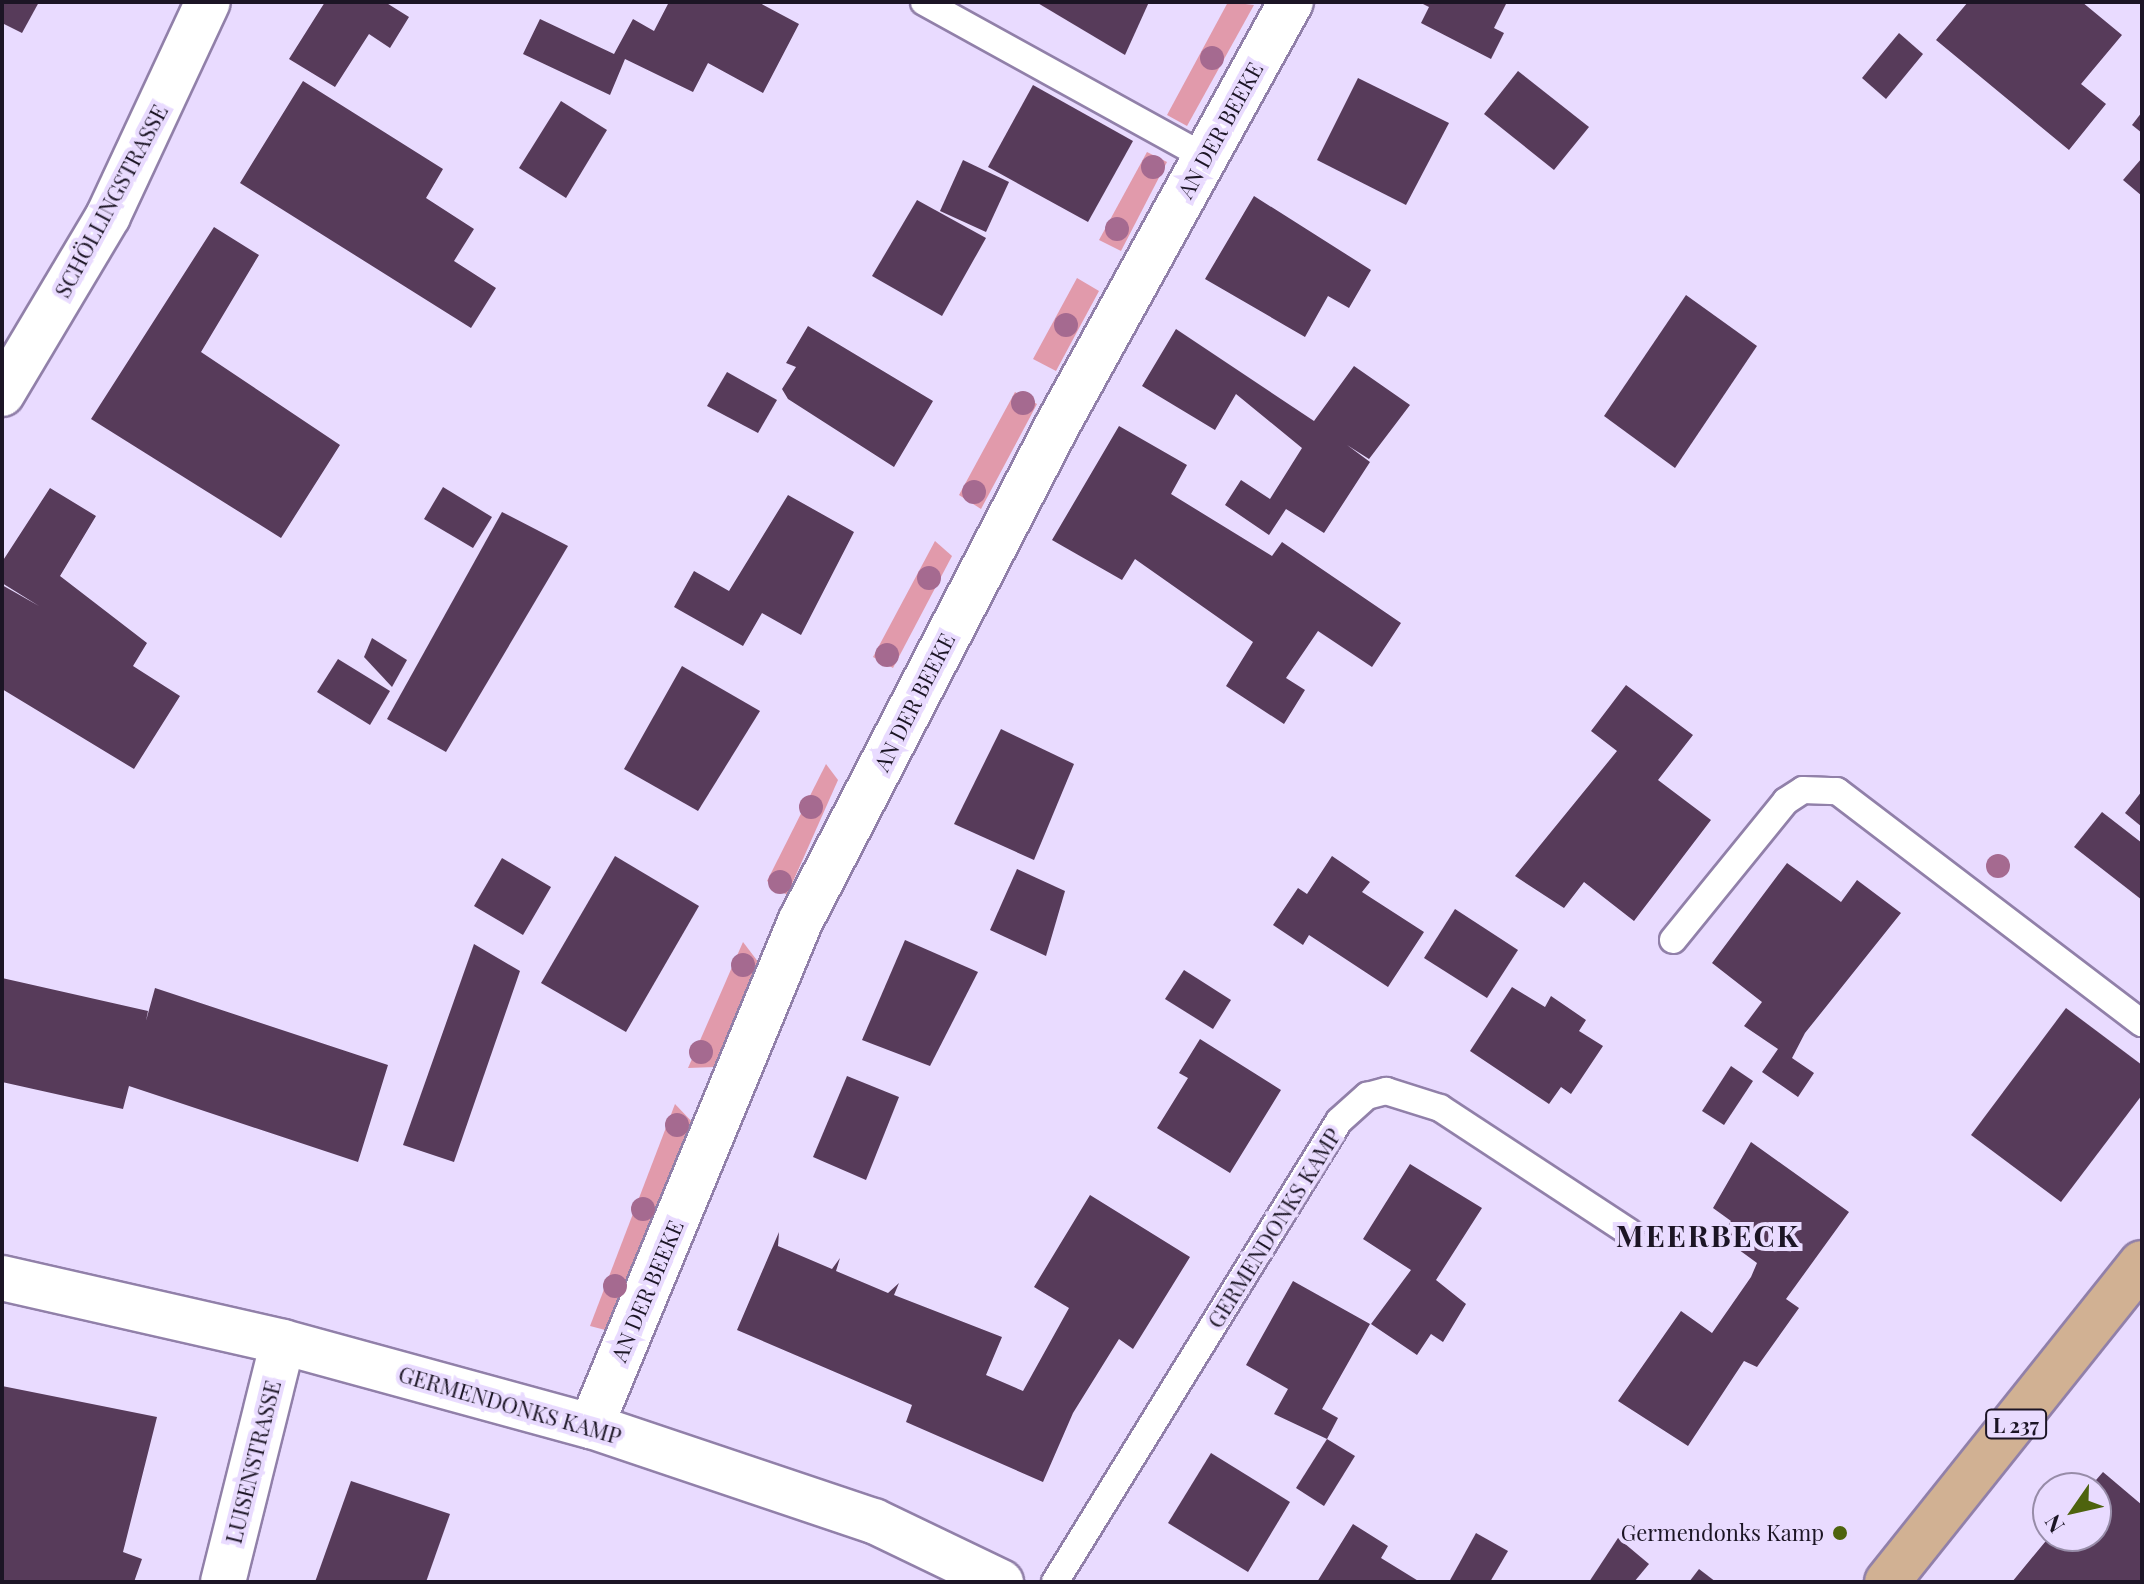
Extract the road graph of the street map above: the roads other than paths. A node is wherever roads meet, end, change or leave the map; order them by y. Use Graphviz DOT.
graph roads {
  1 [pos="208,2"];
  2 [pos="924,2"];
  3 [pos="1291,2"];
  4 [pos="1205,157"];
  5 [pos="2,394"];
  6 [pos="1673,940"];
  7 [pos="2142,1023"];
  8 [pos="1629,1232"];
  9 [pos="2142,1263"];
  10 [pos="2,1278"];
  11 [pos="283,1342"];
  12 [pos="591,1426"];
  13 [pos="223,1582"];
  14 [pos="1001,1582"];
  15 [pos="1055,1582"];
  16 [pos="1887,1582"];
  1 -- 5 [label="street, SCHÖLLINGSTRASSE"];
  2 -- 4 [label="lane"];
  3 -- 4 [label="street, AN DER BEEKE"];
  4 -- 12 [label="street, AN DER BEEKE"];
  6 -- 7 [label="lane"];
  8 -- 15 [label="lane, GERMENDONKS KAMP"];
  9 -- 16 [label="main road, L 237"];
  10 -- 11 [label="street, GERMENDONKS KAMP"];
  11 -- 12 [label="street, GERMENDONKS KAMP"];
  11 -- 13 [label="street, LUISENSTRASSE"];
  12 -- 14 [label="street, GERMENDONKS KAMP"];
}
